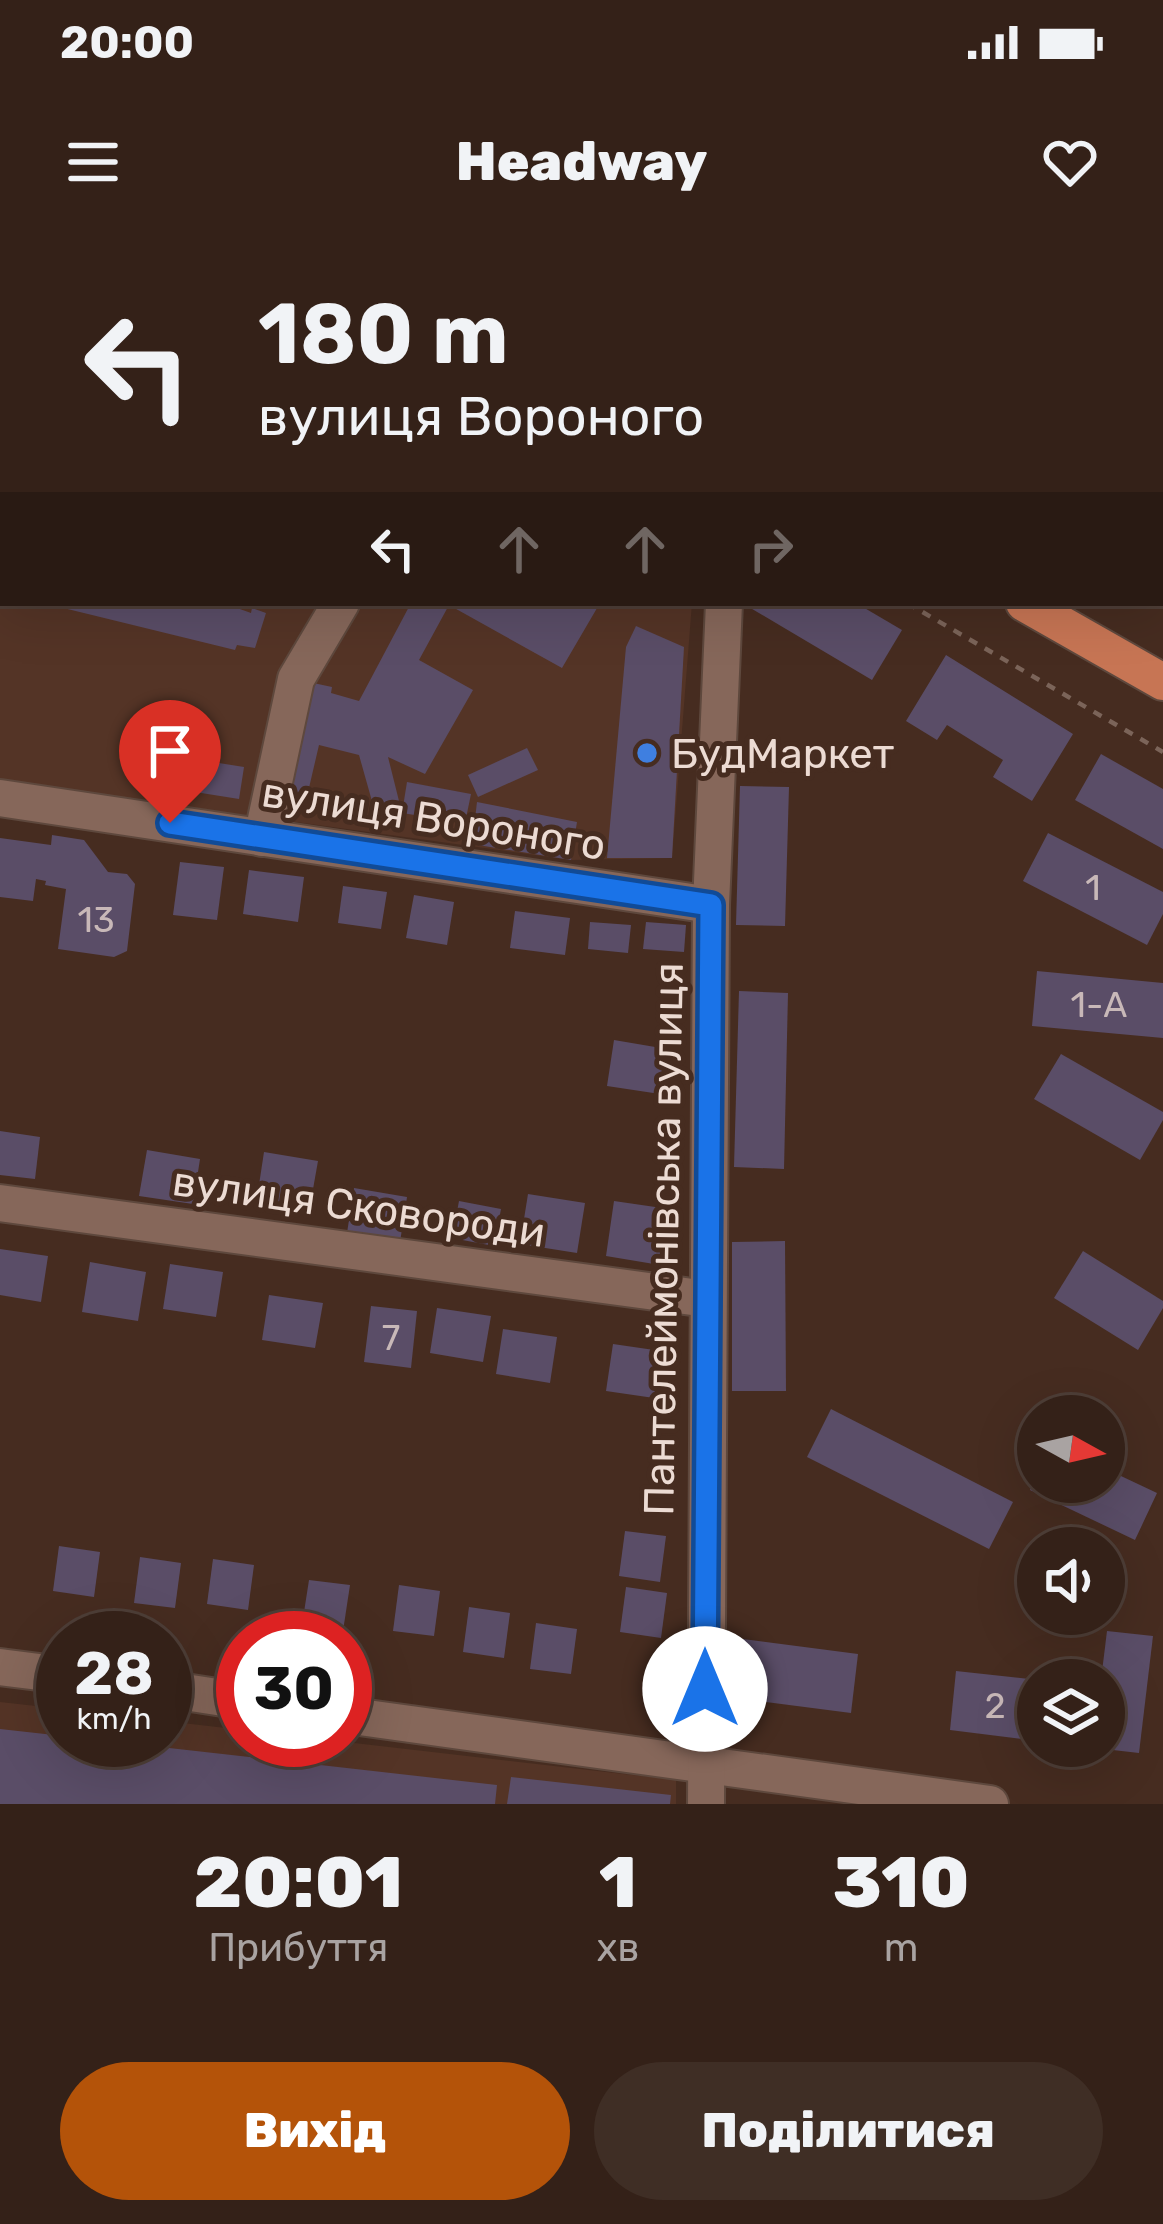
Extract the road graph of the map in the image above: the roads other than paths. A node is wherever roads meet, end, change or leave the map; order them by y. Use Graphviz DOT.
graph roads {
  1 [pos="339,606"];
  2 [pos="724,606"];
  3 [pos="1029,606"];
  4 [pos="1163,682"];
  5 [pos="0,798"];
  6 [pos="262,838"];
  7 [pos="711,905"];
  8 [pos="0,1203"];
  9 [pos="706,1299"];
  10 [pos="0,1666"];
  11 [pos="36,1671"];
  12 [pos="372,1719"];
  13 [pos="706,1766"];
  14 [pos="706,1804"];
  15 [pos="989,1804"];
  1 -- 6 [label="street"];
  2 -- 7 [label="street, Пантелеймонівська вулиця"];
  3 -- 4 [label="main road"];
  5 -- 6 [label="street, вулиця Вороного"];
  6 -- 7 [label="street, вулиця Вороного"];
  7 -- 9 [label="street, Пантелеймонівська вулиця"];
  8 -- 9 [label="street, вулиця Сковороди"];
  9 -- 13 [label="street, Пантелеймонівська вулиця"];
  10 -- 11 [label="street"];
  12 -- 13 [label="street"];
  13 -- 14 [label="street, Пантелеймонівська вулиця"];
  13 -- 15 [label="street"];
}
